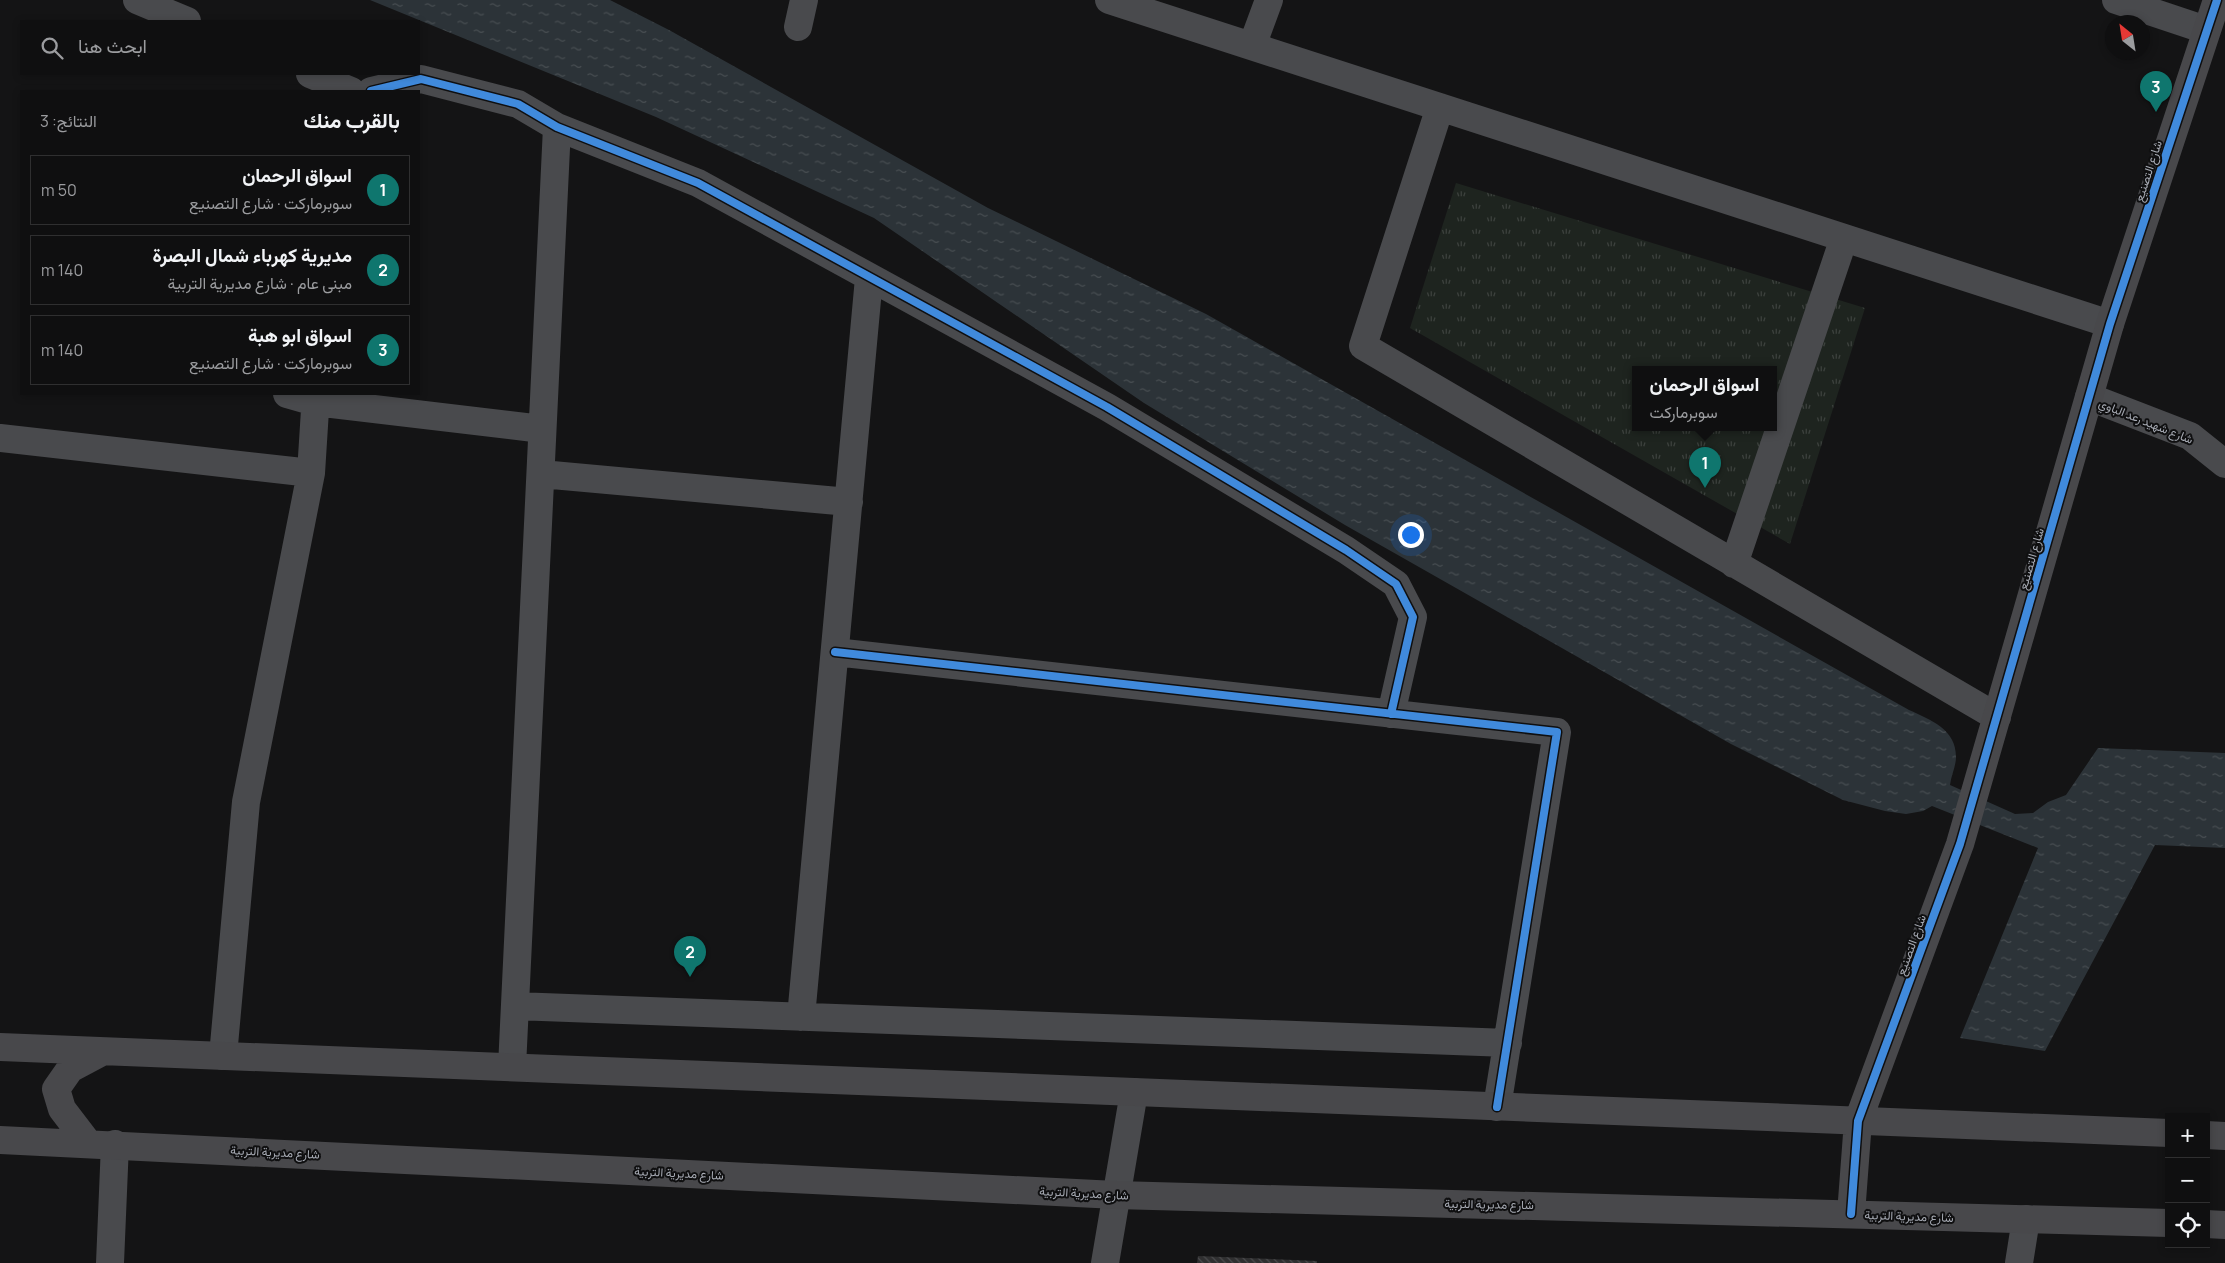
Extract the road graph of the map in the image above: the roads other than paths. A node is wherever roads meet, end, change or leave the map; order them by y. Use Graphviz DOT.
graph roads {
  1 [pos="137,0"];
  2 [pos="804,0"];
  3 [pos="1109,0"];
  4 [pos="1269,0"];
  5 [pos="2116,0"];
  6 [pos="2217,0"];
  7 [pos="185,20"];
  8 [pos="798,27"];
  9 [pos="2206,30"];
  10 [pos="1252,46"];
  11 [pos="312,75"];
  12 [pos="349,90"];
  13 [pos="375,90"];
  14 [pos="1440,107"];
  15 [pos="557,127"];
  16 [pos="1844,238"];
  17 [pos="869,278"];
  18 [pos="2110,324"];
  19 [pos="294,395"];
  20 [pos="2089,397"];
  21 [pos="316,398"];
  22 [pos="542,429"];
  23 [pos="0,438"];
  24 [pos="2225,464"];
  25 [pos="312,473"];
  26 [pos="541,474"];
  27 [pos="849,502"];
  28 [pos="1734,564"];
  29 [pos="835,652"];
  30 [pos="1391,714"];
  31 [pos="1997,718"];
  32 [pos="515,1006"];
  33 [pos="801,1016"];
  34 [pos="1508,1044"];
  35 [pos="0,1048"];
  36 [pos="102,1052"];
  37 [pos="223,1056"];
  38 [pos="512,1067"];
  39 [pos="1134,1092"];
  40 [pos="1497,1107"];
  41 [pos="1858,1121"];
  42 [pos="2165,1134"];
  43 [pos="2210,1135"];
  44 [pos="2225,1136"];
  45 [pos="0,1140"];
  46 [pos="88,1143"];
  47 [pos="115,1144"];
  48 [pos="1116,1195"];
  49 [pos="1852,1214"];
  50 [pos="2026,1219"];
  51 [pos="2165,1223"];
  52 [pos="2210,1224"];
  53 [pos="2225,1225"];
  54 [pos="110,1263"];
  55 [pos="1105,1263"];
  56 [pos="2019,1263"];
  1 -- 7 [label="street"];
  2 -- 8 [label="street"];
  3 -- 10 [label="street"];
  4 -- 10 [label="street"];
  5 -- 9 [label="street"];
  6 -- 9 [label="main road, شارع التصنيع"];
  9 -- 18 [label="main road, شارع التصنيع"];
  10 -- 14 [label="street"];
  11 -- 12 [label="street"];
  13 -- 15 [label="street"];
  14 -- 16 [label="street"];
  14 -- 28 [label="street"];
  15 -- 17 [label="street"];
  15 -- 22 [label="street"];
  16 -- 18 [label="street"];
  16 -- 28 [label="street"];
  17 -- 27 [label="street"];
  17 -- 30 [label="street"];
  18 -- 20 [label="main road, شارع التصنيع"];
  19 -- 21 [label="street"];
  20 -- 24 [label="street, شارع شهيد رعد الباوي"];
  20 -- 31 [label="main road, شارع التصنيع"];
  21 -- 22 [label="street"];
  21 -- 25 [label="street"];
  22 -- 26 [label="street"];
  23 -- 25 [label="street"];
  25 -- 37 [label="street"];
  26 -- 27 [label="street"];
  26 -- 32 [label="street"];
  27 -- 29 [label="street"];
  28 -- 31 [label="street"];
  29 -- 30 [label="street"];
  29 -- 33 [label="street"];
  30 -- 34 [label="street"];
  31 -- 41 [label="main road, شارع التصنيع"];
  32 -- 33 [label="street"];
  32 -- 38 [label="street"];
  33 -- 34 [label="street"];
  34 -- 40 [label="street"];
  35 -- 36 [label="main road"];
  36 -- 37 [label="main road"];
  36 -- 46 [label="main road"];
  37 -- 38 [label="main road"];
  38 -- 39 [label="main road"];
  39 -- 40 [label="main road"];
  39 -- 48 [label="street"];
  40 -- 41 [label="main road"];
  41 -- 42 [label="main road"];
  41 -- 49 [label="main road, شارع التصنيع"];
  43 -- 44 [label="main road"];
  45 -- 46 [label="main road, شارع مديرية التربية"];
  46 -- 47 [label="main road, شارع مديرية التربية"];
  47 -- 48 [label="main road, شارع مديرية التربية"];
  47 -- 54 [label="street"];
  48 -- 49 [label="main road, شارع مديرية التربية"];
  48 -- 55 [label="street"];
  49 -- 50 [label="main road, شارع مديرية التربية"];
  50 -- 51 [label="main road, شارع مديرية التربية"];
  50 -- 56 [label="street"];
  52 -- 53 [label="main road"];
}
